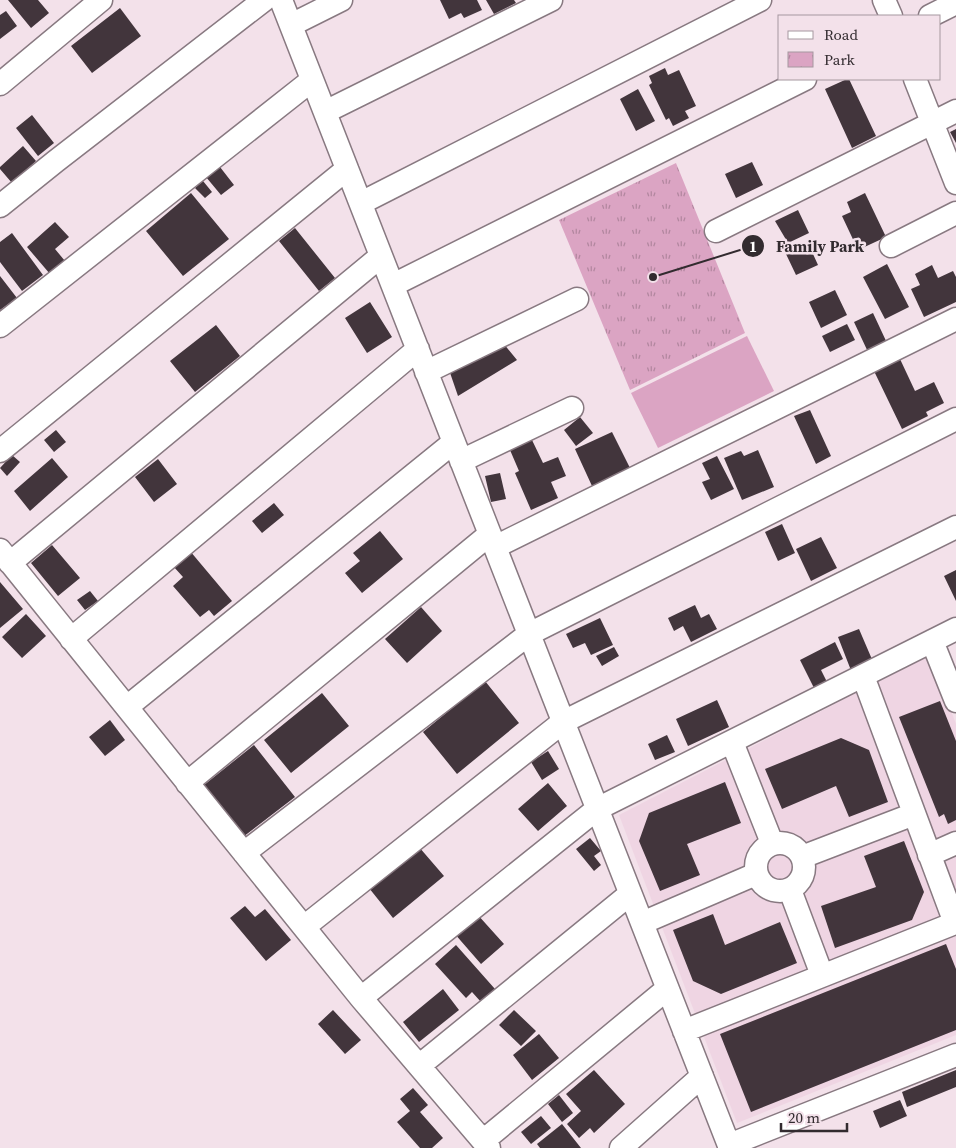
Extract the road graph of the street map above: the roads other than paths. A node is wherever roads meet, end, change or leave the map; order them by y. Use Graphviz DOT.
graph roads {
  1 [pos="101,0"];
  2 [pos="264,0"];
  3 [pos="281,0"];
  4 [pos="341,0"];
  5 [pos="551,0"];
  6 [pos="760,0"];
  7 [pos="884,0"];
  8 [pos="956,3"];
  9 [pos="891,15"];
  10 [pos="932,15"];
  11 [pos="291,25"];
  12 [pos="312,80"];
  13 [pos="803,80"];
  14 [pos="915,80"];
  15 [pos="0,84"];
  16 [pos="956,111"];
  17 [pos="325,112"];
  18 [pos="933,123"];
  19 [pos="347,169"];
  20 [pos="956,183"];
  21 [pos="361,203"];
  22 [pos="0,206"];
  23 [pos="956,213"];
  24 [pos="716,231"];
  25 [pos="891,246"];
  26 [pos="381,256"];
  27 [pos="393,285"];
  28 [pos="576,299"];
  29 [pos="956,319"];
  30 [pos="0,326"];
  31 [pos="418,349"];
  32 [pos="426,372"];
  33 [pos="572,408"];
  34 [pos="956,419"];
  35 [pos="0,451"];
  36 [pos="458,451"];
  37 [pos="956,527"];
  38 [pos="492,541"];
  39 [pos="5,557"];
  40 [pos="956,629"];
  41 [pos="529,634"];
  42 [pos="72,639"];
  43 [pos="932,641"];
  44 [pos="863,676"];
  45 [pos="956,701"];
  46 [pos="127,708"];
  47 [pos="563,722"];
  48 [pos="732,742"];
  49 [pos="187,782"];
  50 [pos="597,809"];
  51 [pos="914,814"];
  52 [pos="956,843"];
  53 [pos="772,844"];
  54 [pos="244,853"];
  55 [pos="929,854"];
  56 [pos="802,857"];
  57 [pos="756,874"];
  58 [pos="790,890"];
  59 [pos="630,894"];
  60 [pos="642,923"];
  61 [pos="955,924"];
  62 [pos="304,927"];
  63 [pos="822,975"];
  64 [pos="667,989"];
  65 [pos="361,998"];
  66 [pos="684,1031"];
  67 [pos="956,1055"];
  68 [pos="419,1066"];
  69 [pos="702,1076"];
  70 [pos="486,1144"];
  71 [pos="729,1147"];
  72 [pos="621,1148"];
  1 -- 15 [label="street"];
  2 -- 22 [label="street"];
  3 -- 11 [label="street"];
  4 -- 11 [label="street"];
  5 -- 17 [label="street"];
  6 -- 21 [label="street"];
  7 -- 9 [label="street"];
  8 -- 10 [label="street"];
  11 -- 12 [label="street"];
  12 -- 17 [label="street"];
  12 -- 30 [label="street"];
  13 -- 27 [label="street"];
  14 -- 18 [label="street"];
  16 -- 18 [label="street"];
  17 -- 19 [label="street"];
  18 -- 20 [label="street"];
  18 -- 24 [label="street"];
  19 -- 21 [label="street"];
  19 -- 35 [label="street"];
  21 -- 26 [label="street"];
  23 -- 25 [label="street"];
  26 -- 27 [label="street"];
  26 -- 39 [label="street"];
  27 -- 31 [label="street"];
  28 -- 32 [label="street"];
  29 -- 38 [label="street"];
  31 -- 32 [label="street"];
  31 -- 42 [label="street"];
  32 -- 36 [label="street"];
  33 -- 36 [label="street"];
  34 -- 41 [label="street"];
  36 -- 38 [label="street"];
  36 -- 46 [label="street"];
  37 -- 47 [label="street"];
  38 -- 41 [label="street"];
  38 -- 49 [label="street"];
  39 -- 42 [label="street"];
  40 -- 43 [label="street"];
  41 -- 47 [label="street"];
  41 -- 54 [label="street"];
  42 -- 46 [label="street"];
  43 -- 44 [label="street"];
  43 -- 45 [label="street"];
  44 -- 48 [label="street"];
  44 -- 51 [label="street"];
  46 -- 49 [label="street"];
  47 -- 50 [label="street"];
  47 -- 62 [label="street"];
  48 -- 50 [label="street"];
  48 -- 53 [label="street"];
  49 -- 54 [label="street"];
  50 -- 59 [label="street"];
  50 -- 65 [label="street"];
  51 -- 55 [label="street"];
  51 -- 56 [label="street"];
  52 -- 55 [label="street"];
  53 -- 56 [label="street"];
  53 -- 57 [label="street"];
  54 -- 62 [label="street"];
  55 -- 61 [label="street"];
  56 -- 58 [label="street"];
  57 -- 58 [label="street"];
  57 -- 60 [label="street"];
  58 -- 63 [label="street"];
  59 -- 60 [label="street"];
  59 -- 68 [label="street"];
  60 -- 64 [label="street"];
  61 -- 63 [label="street"];
  62 -- 65 [label="street"];
  63 -- 66 [label="street"];
  64 -- 66 [label="street"];
  64 -- 70 [label="street"];
  65 -- 68 [label="street"];
  66 -- 69 [label="street"];
  67 -- 71 [label="street"];
  68 -- 70 [label="street"];
  69 -- 71 [label="street"];
  69 -- 72 [label="street"];
}
